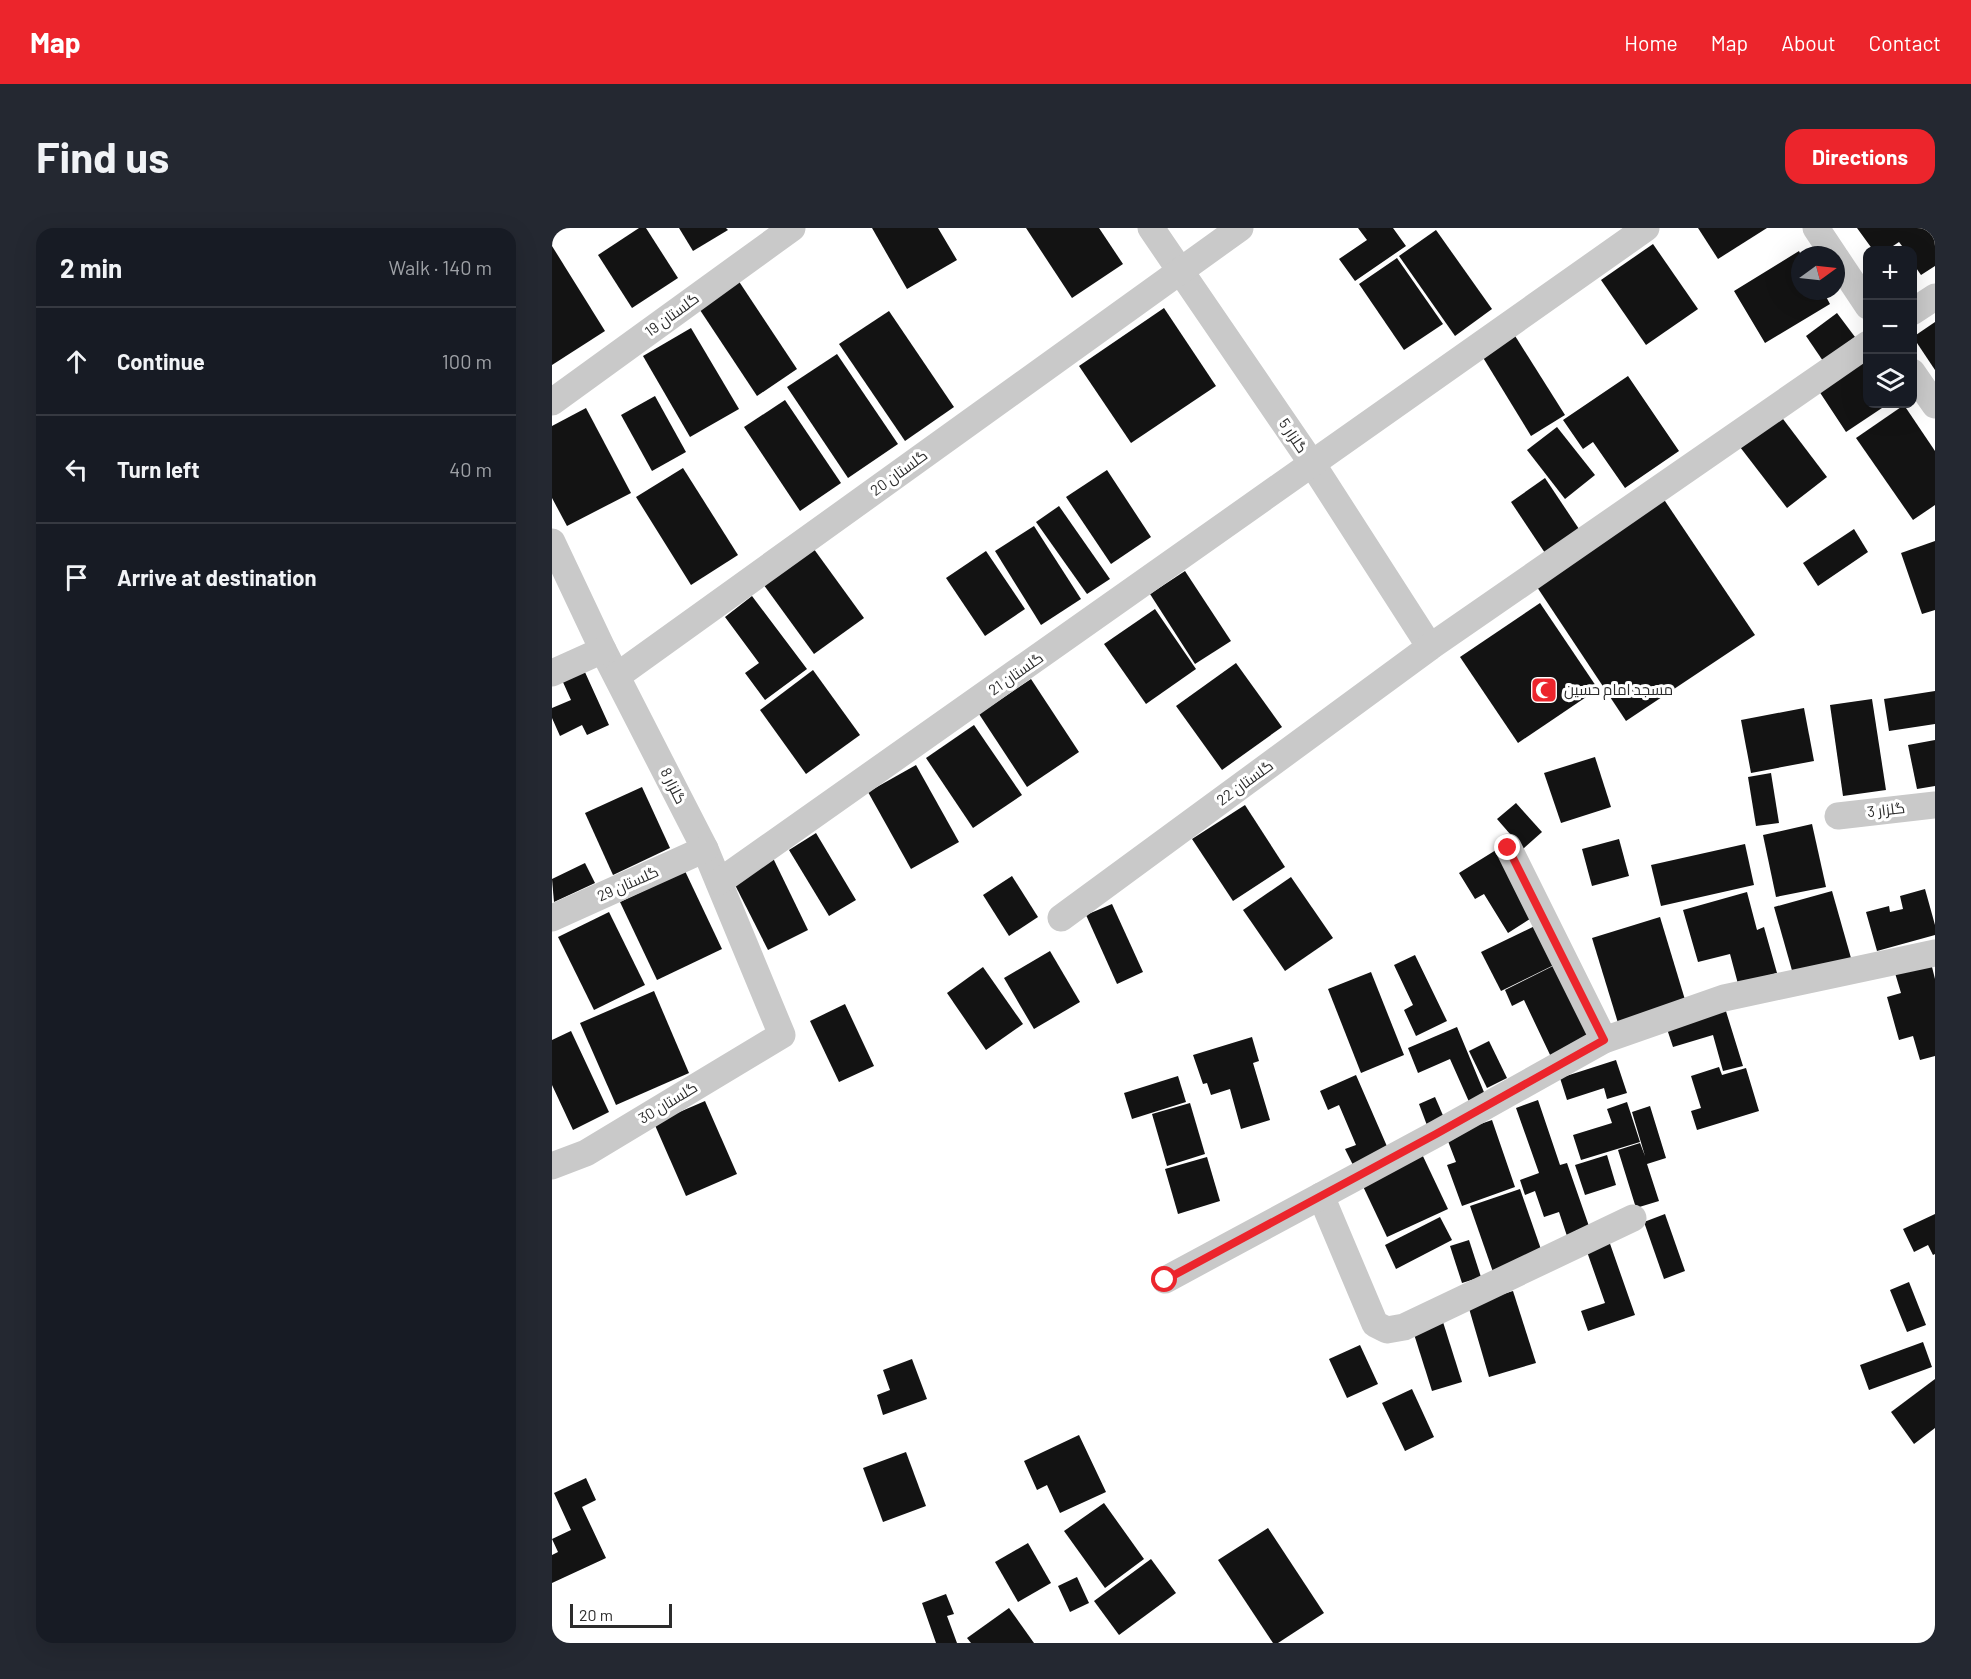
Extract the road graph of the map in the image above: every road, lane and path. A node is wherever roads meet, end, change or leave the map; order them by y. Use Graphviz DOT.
graph roads {
  1 [pos="792,228"];
  2 [pos="1151,228"];
  3 [pos="1240,228"];
  4 [pos="1646,228"];
  5 [pos="1816,228"];
  6 [pos="1828,246"];
  7 [pos="1181,271"];
  8 [pos="1845,271"];
  9 [pos="1935,297"];
  10 [pos="1864,300"];
  11 [pos="1917,309"];
  12 [pos="1863,347"];
  13 [pos="1917,379"];
  14 [pos="552,402"];
  15 [pos="1935,405"];
  16 [pos="1313,465"];
  17 [pos="552,542"];
  18 [pos="1430,647"];
  19 [pos="603,650"];
  20 [pos="552,674"];
  21 [pos="617,676"];
  22 [pos="1935,805"];
  23 [pos="1838,816"];
  24 [pos="1508,848"];
  25 [pos="705,849"];
  26 [pos="719,882"];
  27 [pos="552,918"];
  28 [pos="1061,918"];
  29 [pos="1935,953"];
  30 [pos="782,1035"];
  31 [pos="1604,1040"];
  32 [pos="552,1166"];
  33 [pos="1321,1196"];
  34 [pos="1633,1218"];
  35 [pos="1165,1280"];
  1 -- 14 [label="street, گلستان 19"];
  2 -- 7 [label="street, گلزار 5"];
  3 -- 7 [label="street, گلستان 20"];
  4 -- 16 [label="street, گلستان 21"];
  5 -- 6 [label="street"];
  7 -- 16 [label="street, گلزار 5"];
  7 -- 21 [label="street, گلستان 20"];
  8 -- 10 [label="street"];
  9 -- 11 [label="street"];
  12 -- 18 [label="street, گلستان 22"];
  13 -- 15 [label="street"];
  16 -- 18 [label="street, گلزار 5"];
  16 -- 26 [label="street, گلستان 21"];
  17 -- 19 [label="street, گلزار 8"];
  18 -- 28 [label="street, گلستان 22"];
  19 -- 20 [label="street"];
  19 -- 21 [label="street, گلزار 8"];
  21 -- 25 [label="street, گلزار 8"];
  22 -- 23 [label="street, گلزار 3"];
  24 -- 31 [label="street"];
  25 -- 26 [label="street, گلزار 8"];
  25 -- 27 [label="street, گلستان 29"];
  26 -- 30 [label="street, گلزار 8"];
  29 -- 31 [label="street"];
  30 -- 32 [label="street, گلستان 30"];
  31 -- 33 [label="street"];
  33 -- 34 [label="street"];
  33 -- 35 [label="street"];
}
